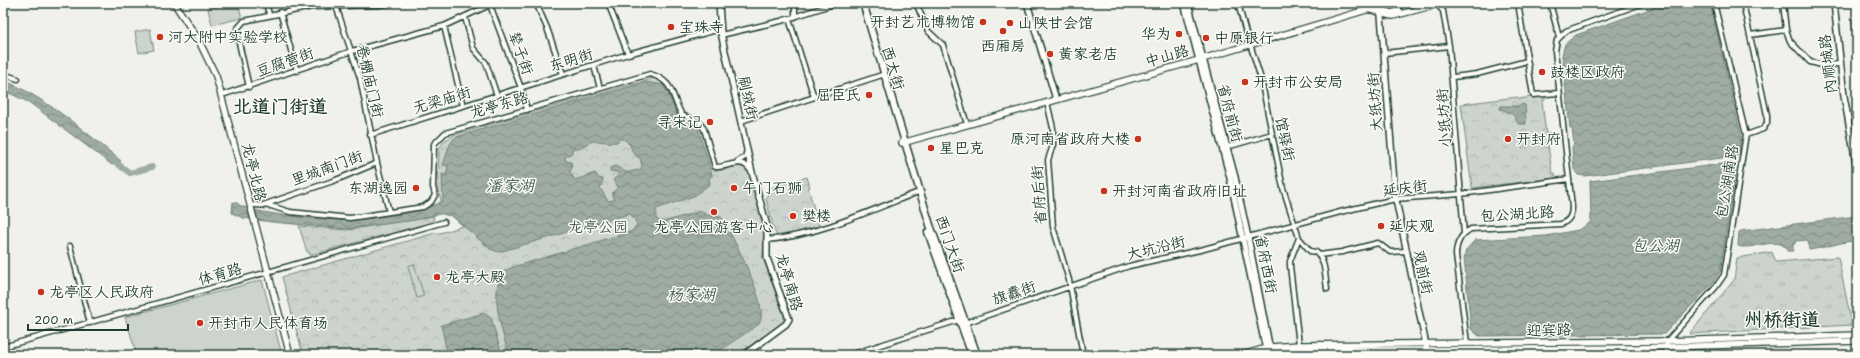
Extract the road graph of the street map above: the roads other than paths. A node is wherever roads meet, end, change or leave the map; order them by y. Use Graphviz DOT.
graph roads {
  1 [pos="174,3"];
  2 [pos="178,3"];
  3 [pos="266,3"];
  4 [pos="394,3"];
  5 [pos="536,3"];
  6 [pos="608,3"];
  7 [pos="719,3"];
  8 [pos="795,3"];
  9 [pos="836,3"];
  10 [pos="859,3"];
  11 [pos="863,3"];
  12 [pos="916,3"];
  13 [pos="1027,3"];
  14 [pos="1184,3"];
  15 [pos="1188,3"];
  16 [pos="1238,3"];
  17 [pos="1428,3"];
  18 [pos="1436,3"];
  19 [pos="1518,3"];
  20 [pos="1550,3"];
  21 [pos="1643,3"];
  22 [pos="1714,3"];
  23 [pos="1743,3"];
  24 [pos="1783,3"];
  25 [pos="1834,3"];
  26 [pos="492,4"];
  27 [pos="312,5"];
  28 [pos="484,5"];
  29 [pos="336,6"];
  30 [pos="1380,7"];
  31 [pos="280,12"];
  32 [pos="269,14"];
  33 [pos="465,17"];
  34 [pos="795,17"];
  35 [pos="789,19"];
  36 [pos="444,26"];
  37 [pos="1786,30"];
  38 [pos="721,32"];
  39 [pos="1750,35"];
  40 [pos="1559,37"];
  41 [pos="1249,43"];
  42 [pos="1449,46"];
  43 [pos="352,51"];
  44 [pos="1384,53"];
  45 [pos="628,54"];
  46 [pos="1200,57"];
  47 [pos="1527,61"];
  48 [pos="1840,64"];
  49 [pos="594,66"];
  50 [pos="298,71"];
  51 [pos="3,74"];
  52 [pos="563,74"];
  53 [pos="882,75"];
  54 [pos="1453,77"];
  55 [pos="18,79"];
  56 [pos="249,86"];
  57 [pos="521,88"];
  58 [pos="600,88"];
  59 [pos="1560,93"];
  60 [pos="225,94"];
  61 [pos="497,96"];
  62 [pos="1055,96"];
  63 [pos="814,97"];
  64 [pos="1047,102"];
  65 [pos="463,106"];
  66 [pos="527,110"];
  67 [pos="741,121"];
  68 [pos="966,121"];
  69 [pos="1272,134"];
  70 [pos="370,135"];
  71 [pos="1746,135"];
  72 [pos="904,142"];
  73 [pos="1227,146"];
  74 [pos="747,150"];
  75 [pos="737,162"];
  76 [pos="377,163"];
  77 [pos="1857,169"];
  78 [pos="752,172"];
  79 [pos="1232,178"];
  80 [pos="1569,179"];
  81 [pos="916,193"];
  82 [pos="1461,194"];
  83 [pos="435,195"];
  84 [pos="1395,199"];
  85 [pos="438,203"];
  86 [pos="262,205"];
  87 [pos="253,207"];
  88 [pos="388,212"];
  89 [pos="444,222"];
  90 [pos="1295,224"];
  91 [pos="1464,234"];
  92 [pos="1246,238"];
  93 [pos="1300,238"];
  94 [pos="767,240"];
  95 [pos="70,246"];
  96 [pos="1406,250"];
  97 [pos="1319,255"];
  98 [pos="270,272"];
  99 [pos="1071,286"];
  100 [pos="1327,289"];
  101 [pos="962,322"];
  102 [pos="90,323"];
  103 [pos="1857,335"];
  104 [pos="1857,341"];
  105 [pos="1467,343"];
  106 [pos="1666,344"];
  107 [pos="1299,345"];
  108 [pos="3,347"];
  109 [pos="1604,348"];
  110 [pos="1636,348"];
  111 [pos="1427,350"];
  112 [pos="1269,351"];
  113 [pos="1404,352"];
  114 [pos="1456,353"];
  115 [pos="290,355"];
  116 [pos="294,355"];
  117 [pos="744,355"];
  118 [pos="849,355"];
  119 [pos="972,355"];
  120 [pos="977,355"];
  121 [pos="1083,355"];
  122 [pos="1242,355"];
  123 [pos="1254,355"];
  124 [pos="1615,355"];
  125 [pos="1631,355"];
  126 [pos="1666,355"];
  1 -- 87 [label="main road, 龙亭北路"];
  2 -- 60 [label="main road, 龙亭北路"];
  3 -- 32 [label="street"];
  4 -- 29 [label="street"];
  5 -- 52 [label="street"];
  6 -- 45 [label="street"];
  7 -- 38 [label="street, 刷绒街"];
  8 -- 34 [label="street"];
  9 -- 34 [label="street, 东明街"];
  10 -- 53 [label="main road, 西大街"];
  11 -- 72 [label="main road, 西大街"];
  12 -- 68 [label="street"];
  13 -- 62 [label="street"];
  14 -- 46 [label="street"];
  15 -- 46 [label="street"];
  16 -- 41 [label="street, 馆驿街"];
  17 -- 30 [label="main road, 中山路"];
  18 -- 30 [label="main road, 中山路"];
  18 -- 42 [label="street, 小纸坊街"];
  19 -- 47 [label="street"];
  20 -- 40 [label="street"];
  21 -- 40 [label="street"];
  22 -- 71 [label="street, 包公湖南路"];
  23 -- 39 [label="street"];
  24 -- 37 [label="street"];
  25 -- 48 [label="street, 内顺城路"];
  26 -- 28 [label="street, 豆腐营街"];
  26 -- 57 [label="street, 辇子街"];
  27 -- 29 [label="street"];
  27 -- 31 [label="street"];
  28 -- 33 [label="street, 豆腐营街"];
  29 -- 43 [label="street, 卷棚庙门街"];
  30 -- 41 [label="main road, 中山路"];
  30 -- 44 [label="street, 大纸坊街"];
  31 -- 32 [label="street"];
  31 -- 50 [label="street"];
  32 -- 56 [label="street"];
  33 -- 36 [label="street, 豆腐营街"];
  33 -- 61 [label="street"];
  34 -- 35 [label="street, 东明街"];
  35 -- 38 [label="street, 东明街"];
  35 -- 63 [label="street"];
  36 -- 43 [label="street, 豆腐营街"];
  36 -- 65 [label="street"];
  37 -- 39 [label="street"];
  37 -- 48 [label="street"];
  38 -- 45 [label="street, 东明街"];
  38 -- 67 [label="street, 刷绒街"];
  39 -- 71 [label="street"];
  40 -- 59 [label="street, 包公湖北路"];
  41 -- 46 [label="main road, 中山路"];
  41 -- 69 [label="street, 馆驿街"];
  42 -- 44 [label="street"];
  42 -- 54 [label="street, 小纸坊街"];
  43 -- 50 [label="street, 豆腐营街"];
  43 -- 70 [label="street, 卷棚庙门街"];
  44 -- 84 [label="street, 大纸坊街"];
  45 -- 49 [label="street, 东明街"];
  46 -- 62 [label="main road, 中山路"];
  46 -- 64 [label="main road, 中山路"];
  46 -- 73 [label="street, 省府前街"];
  46 -- 79 [label="street, 省府前街"];
  47 -- 54 [label="street"];
  47 -- 59 [label="street"];
  48 -- 77 [label="street, 内顺城路"];
  49 -- 52 [label="street, 东明街"];
  49 -- 58 [label="street"];
  50 -- 56 [label="street, 豆腐营街"];
  51 -- 55 [label="street"];
  52 -- 57 [label="street, 东明街"];
  53 -- 63 [label="street"];
  53 -- 72 [label="main road, 西大街"];
  54 -- 82 [label="street, 小纸坊街"];
  56 -- 60 [label="street, 豆腐营街"];
  57 -- 61 [label="street, 无梁庙街"];
  57 -- 66 [label="street, 辇子街"];
  58 -- 66 [label="street, 龙亭东路"];
  58 -- 75 [label="street, 龙亭东路"];
  59 -- 80 [label="street, 包公湖北路"];
  60 -- 87 [label="main road, 龙亭北路"];
  61 -- 65 [label="street, 无梁庙街"];
  62 -- 68 [label="main road, 中山路"];
  63 -- 67 [label="street"];
  64 -- 72 [label="main road, 中山路"];
  64 -- 99 [label="street, 省府后街"];
  65 -- 70 [label="street, 无梁庙街"];
  66 -- 83 [label="street, 龙亭东路"];
  67 -- 74 [label="street, 刷绒街"];
  68 -- 72 [label="main road, 中山路"];
  69 -- 73 [label="street"];
  69 -- 90 [label="street, 馆驿街"];
  70 -- 76 [label="street, 卷棚庙门街"];
  71 -- 106 [label="street, 包公湖南路"];
  72 -- 81 [label="main road, 西门大街"];
  72 -- 101 [label="main road, 西门大街"];
  73 -- 79 [label="street, 省府前街"];
  74 -- 75 [label="street"];
  74 -- 78 [label="street, 刷绒街"];
  75 -- 78 [label="street"];
  76 -- 86 [label="street, 里城南门街"];
  76 -- 88 [label="street, 里城南门街"];
  78 -- 94 [label="street, 龙亭南路"];
  79 -- 92 [label="street, 省府西街"];
  80 -- 82 [label="street, 延庆街"];
  80 -- 91 [label="street, 包公湖北路"];
  81 -- 94 [label="street"];
  81 -- 101 [label="main road, 西门大街"];
  82 -- 84 [label="street, 延庆街"];
  82 -- 91 [label="street, 小纸坊街"];
  83 -- 85 [label="street, 龙亭东路"];
  83 -- 88 [label="street"];
  84 -- 90 [label="street, 延庆街"];
  84 -- 96 [label="street, 观前街"];
  86 -- 87 [label="street"];
  86 -- 88 [label="street"];
  87 -- 98 [label="main road, 龙亭北路"];
  89 -- 98 [label="street, 体育路"];
  90 -- 92 [label="street, 延庆街"];
  90 -- 93 [label="street, 馆驿街"];
  91 -- 105 [label="street, 包公湖北路"];
  92 -- 99 [label="street, 大坑沿街"];
  92 -- 112 [label="street, 省府西街"];
  93 -- 97 [label="street"];
  93 -- 107 [label="street"];
  94 -- 117 [label="street, 龙亭南路"];
  95 -- 102 [label="street"];
  96 -- 97 [label="street"];
  96 -- 111 [label="street, 观前街"];
  97 -- 100 [label="street"];
  98 -- 102 [label="street, 体育路"];
  98 -- 115 [label="main road, 龙亭北路"];
  98 -- 116 [label="main road, 龙亭北路"];
  99 -- 101 [label="street, 旗纛街"];
  99 -- 121 [label="street, 省府后街"];
  101 -- 118 [label="street, 旗纛街"];
  101 -- 119 [label="main road, 西门大街"];
  101 -- 120 [label="main road, 西门大街"];
  102 -- 108 [label="street, 体育路"];
  103 -- 106 [label="main road, 迎宾路"];
  104 -- 106 [label="main road, 迎宾路"];
  105 -- 106 [label="main road, 迎宾路"];
  105 -- 111 [label="main road, 迎宾路"];
  106 -- 110 [label="main road, 迎宾路"];
  106 -- 126 [label="street"];
  107 -- 111 [label="main road, 迎宾路"];
  107 -- 112 [label="main road, 迎宾路"];
  109 -- 110 [label="main road, 迎宾路"];
  109 -- 114 [label="main road, 迎宾路"];
  109 -- 124 [label="street"];
  110 -- 125 [label="street"];
  111 -- 113 [label="main road, 迎宾路"];
  111 -- 114 [label="main road, 迎宾路"];
  112 -- 113 [label="main road, 迎宾路"];
  112 -- 122 [label="main road, 迎宾路"];
  112 -- 123 [label="main road, 迎宾路"];
}
